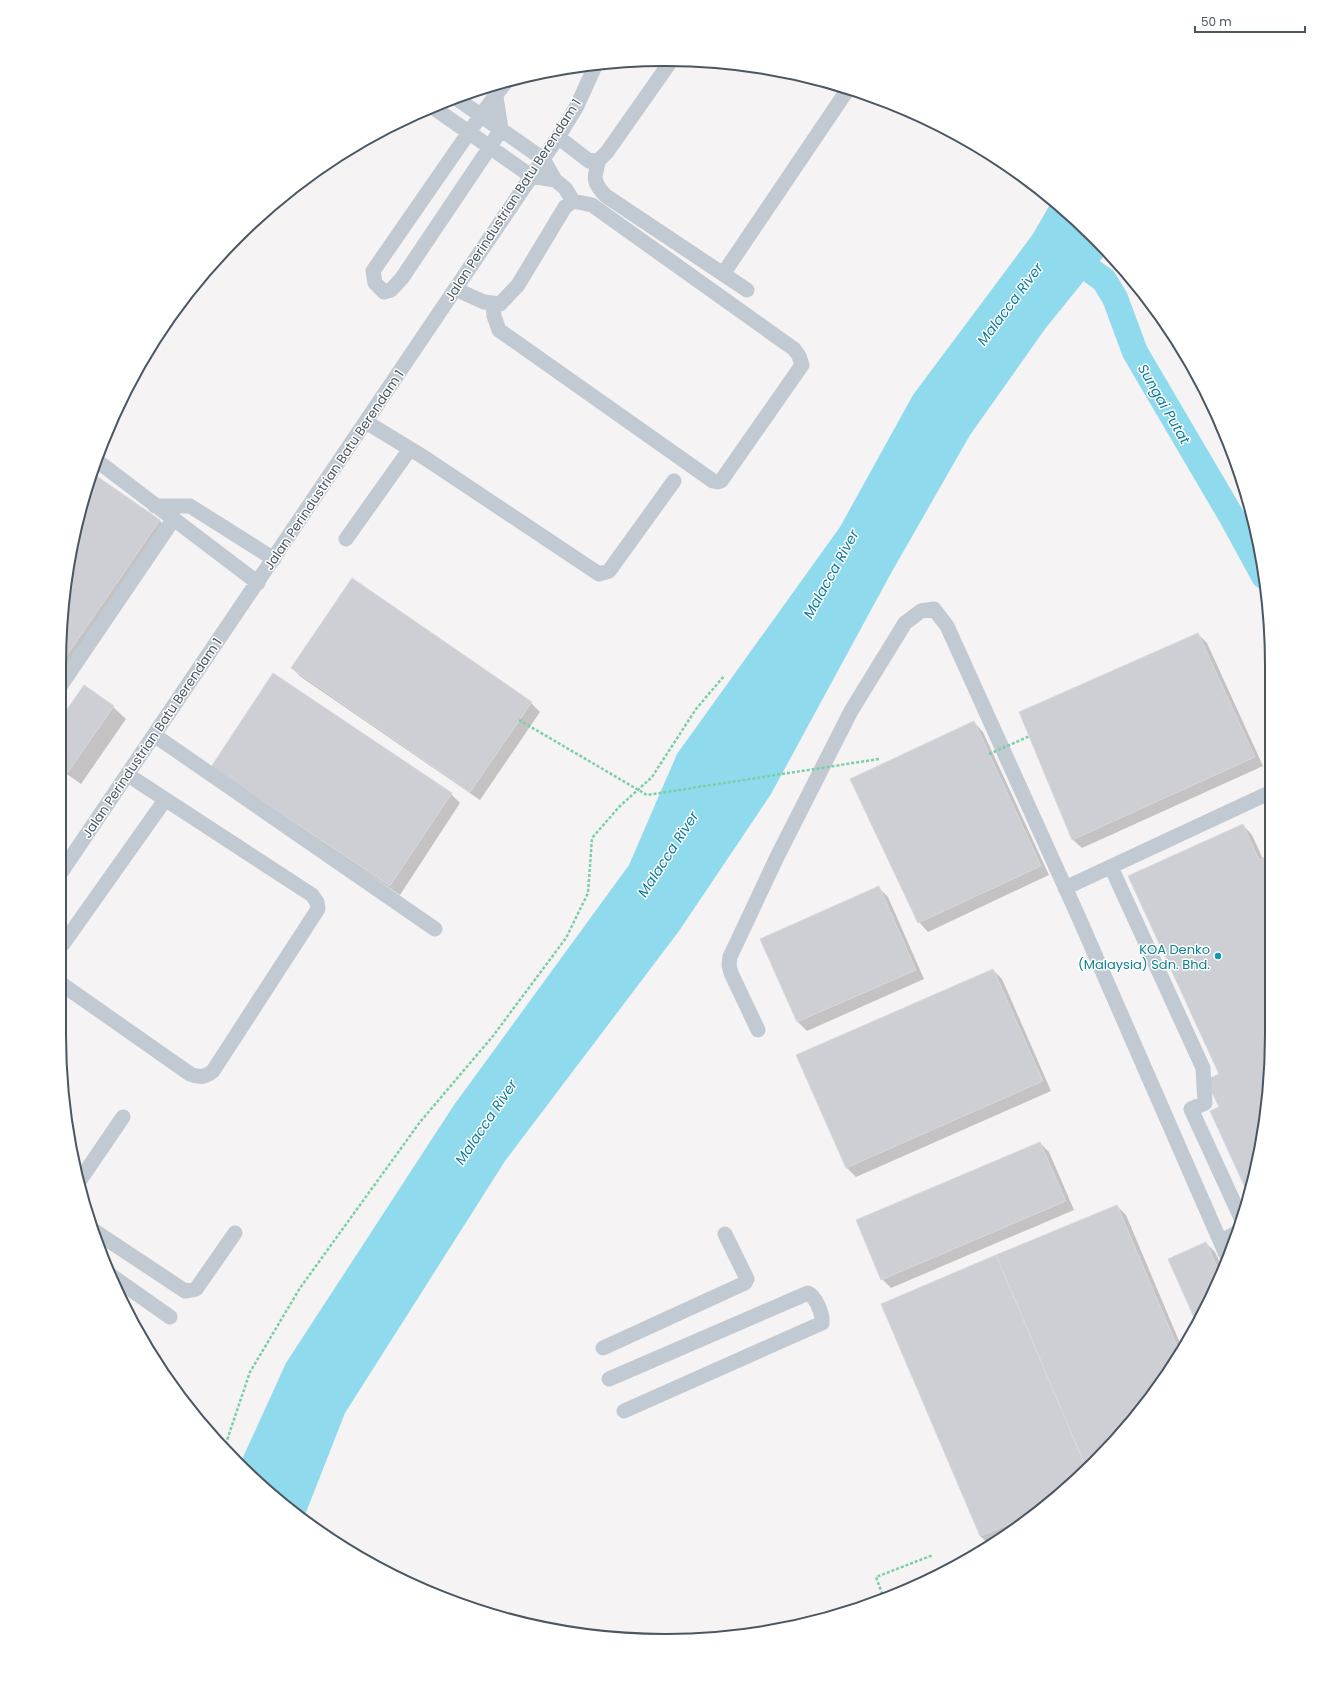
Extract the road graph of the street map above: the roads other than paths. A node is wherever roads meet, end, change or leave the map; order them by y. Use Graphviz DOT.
graph roads {
  1 [pos="667,66"];
  2 [pos="593,70"];
  3 [pos="501,89"];
  4 [pos="845,94"];
  5 [pos="496,97"];
  6 [pos="462,102"];
  7 [pos="438,111"];
  8 [pos="481,115"];
  9 [pos="501,129"];
  10 [pos="469,132"];
  11 [pos="558,137"];
  12 [pos="490,147"];
  13 [pos="543,159"];
  14 [pos="599,160"];
  15 [pos="531,176"];
  16 [pos="555,180"];
  17 [pos="574,201"];
  18 [pos="723,274"];
  19 [pos="455,289"];
  20 [pos="747,290"];
  21 [pos="493,304"];
  22 [pos="366,422"];
  23 [pos="410,449"];
  24 [pos="101,464"];
  25 [pos="674,481"];
  26 [pos="155,506"];
  27 [pos="173,520"];
  28 [pos="346,539"];
  29 [pos="274,559"];
  30 [pos="258,583"];
  31 [pos="66,678"];
  32 [pos="154,735"];
  33 [pos="128,775"];
  34 [pos="1265,795"];
  35 [pos="165,800"];
  36 [pos="66,864"];
  37 [pos="1111,867"];
  38 [pos="1065,888"];
  39 [pos="435,929"];
  40 [pos="66,940"];
  41 [pos="66,988"];
  42 [pos="758,1030"];
  43 [pos="122,1117"];
  44 [pos="83,1175"];
  45 [pos="1238,1213"];
  46 [pos="235,1233"];
  47 [pos="725,1234"];
  48 [pos="101,1235"];
  49 [pos="1229,1237"];
  50 [pos="1221,1242"];
  51 [pos="1224,1250"];
  52 [pos="120,1282"];
  53 [pos="170,1317"];
  54 [pos="603,1348"];
  55 [pos="609,1379"];
  56 [pos="624,1412"];
  1 -- 14 [label="street"];
  2 -- 11 [label="street, Jalan Perindustrian Batu Berendam 1"];
  3 -- 5 [label="street"];
  4 -- 18 [label="street"];
  5 -- 8 [label="street"];
  5 -- 9 [label="street"];
  6 -- 8 [label="street"];
  7 -- 10 [label="street"];
  8 -- 9 [label="street"];
  8 -- 10 [label="street"];
  9 -- 12 [label="street"];
  9 -- 13 [label="street"];
  10 -- 12 [label="street"];
  10 -- 12 [label="street"];
  11 -- 13 [label="street, Jalan Perindustrian Batu Berendam 1"];
  11 -- 14 [label="street"];
  12 -- 15 [label="street"];
  13 -- 15 [label="street, Jalan Perindustrian Batu Berendam 1"];
  13 -- 16 [label="street"];
  14 -- 18 [label="street"];
  15 -- 16 [label="street"];
  15 -- 19 [label="street, Jalan Perindustrian Batu Berendam 1"];
  16 -- 17 [label="street"];
  17 -- 21 [label="street"];
  17 -- 21 [label="street"];
  18 -- 20 [label="street"];
  19 -- 21 [label="street"];
  19 -- 22 [label="street, Jalan Perindustrian Batu Berendam 1"];
  22 -- 23 [label="street"];
  22 -- 29 [label="street, Jalan Perindustrian Batu Berendam 1"];
  23 -- 25 [label="street"];
  23 -- 28 [label="street"];
  24 -- 26 [label="street"];
  26 -- 27 [label="street"];
  26 -- 29 [label="street"];
  27 -- 30 [label="street"];
  27 -- 31 [label="street"];
  29 -- 30 [label="street, Jalan Perindustrian Batu Berendam 1"];
  30 -- 32 [label="street, Jalan Perindustrian Batu Berendam 1"];
  32 -- 33 [label="street, Jalan Perindustrian Batu Berendam 1"];
  32 -- 39 [label="street"];
  33 -- 35 [label="street"];
  33 -- 36 [label="street, Jalan Perindustrian Batu Berendam 1"];
  34 -- 37 [label="street"];
  35 -- 40 [label="street"];
  35 -- 41 [label="street"];
  37 -- 38 [label="street"];
  37 -- 45 [label="street"];
  38 -- 42 [label="street"];
  38 -- 50 [label="street"];
  43 -- 44 [label="street"];
  46 -- 48 [label="street"];
  47 -- 54 [label="street"];
  49 -- 50 [label="street"];
  50 -- 51 [label="street"];
  52 -- 53 [label="street"];
  55 -- 56 [label="street"];
}
